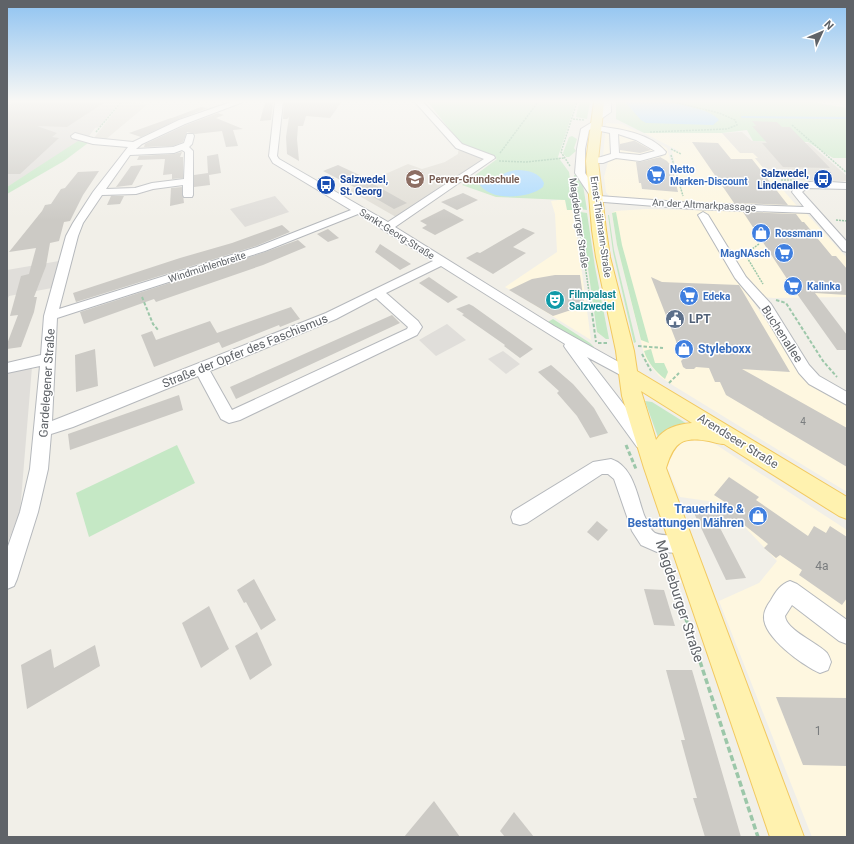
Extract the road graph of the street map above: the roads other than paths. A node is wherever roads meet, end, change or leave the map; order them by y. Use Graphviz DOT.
graph roads {
  1 [pos="99,141"];
  2 [pos="143,141"];
  3 [pos="189,141"];
  4 [pos="275,141"];
  5 [pos="456,141"];
  6 [pos="583,141"];
  7 [pos="593,141"];
  8 [pos="614,141"];
  9 [pos="647,141"];
  10 [pos="183,147"];
  11 [pos="131,148"];
  12 [pos="615,155"];
  13 [pos="592,161"];
  14 [pos="188,181"];
  15 [pos="847,186"];
  16 [pos="98,192"];
  17 [pos="188,195"];
  18 [pos="595,197"];
  19 [pos="359,210"];
  20 [pos="812,210"];
  21 [pos="696,211"];
  22 [pos="388,227"];
  23 [pos="847,249"];
  24 [pos="441,261"];
  25 [pos="378,293"];
  26 [pos="51,316"];
  27 [pos="568,341"];
  28 [pos="48,359"];
  29 [pos="7,368"];
  30 [pos="201,369"];
  31 [pos="628,374"];
  32 [pos="847,399"];
  33 [pos="43,430"];
  34 [pos="739,442"];
  35 [pos="647,464"];
  36 [pos="847,509"];
  37 [pos="520,517"];
  38 [pos="671,544"];
  39 [pos="7,579"];
  40 [pos="847,633"];
  41 [pos="820,662"];
  42 [pos="787,837"];
  1 -- 11 [label="street"];
  2 -- 11 [label="street, Gardelegener Straße"];
  3 -- 10 [label="street"];
  4 -- 19 [label="street, Sankt-Georg-Straße"];
  5 -- 22 [label="street"];
  6 -- 18 [label="street"];
  7 -- 13 [label="main road, Ernst-Thälmann-Straße"];
  8 -- 12 [label="street"];
  9 -- 12 [label="street"];
  10 -- 11 [label="street"];
  10 -- 14 [label="street"];
  11 -- 16 [label="street, Gardelegener Straße"];
  12 -- 13 [label="street"];
  13 -- 18 [label="main road, Ernst-Thälmann-Straße"];
  14 -- 16 [label="street"];
  14 -- 17 [label="street"];
  15 -- 20 [label="street"];
  16 -- 26 [label="street, Gardelegener Straße"];
  18 -- 21 [label="street, An der Altmarkpassage"];
  18 -- 31 [label="main road, Ernst-Thälmann-Straße"];
  19 -- 22 [label="street, Sankt-Georg-Straße"];
  19 -- 26 [label="street, Windmühlenbreite"];
  20 -- 21 [label="street, An der Altmarkpassage"];
  20 -- 23 [label="street"];
  21 -- 32 [label="street, Buchenallee"];
  22 -- 24 [label="street, Sankt-Georg-Straße"];
  24 -- 25 [label="street, Straße der Opfer des Faschismus"];
  24 -- 27 [label="street, Sankt-Georg-Straße"];
  25 -- 30 [label="street, Straße der Opfer des Faschismus"];
  25 -- 30 [label="street"];
  26 -- 28 [label="street, Gardelegener Straße"];
  27 -- 31 [label="street, Sankt-Georg-Straße"];
  27 -- 35 [label="street, Sankt-Georg-Straße"];
  28 -- 29 [label="street"];
  28 -- 33 [label="street, Gardelegener Straße"];
  30 -- 33 [label="street, Straße der Opfer des Faschismus"];
  31 -- 34 [label="main road, Arendseer Straße"];
  31 -- 35 [label="main road, Magdeburger Straße"];
  33 -- 39 [label="street, Gardelegener Straße"];
  34 -- 35 [label="main road"];
  34 -- 36 [label="main road, Arendseer Straße"];
  35 -- 38 [label="main road, Magdeburger Straße"];
  37 -- 38 [label="street"];
  38 -- 42 [label="main road, Magdeburger Straße"];
  40 -- 41 [label="street"];
}
